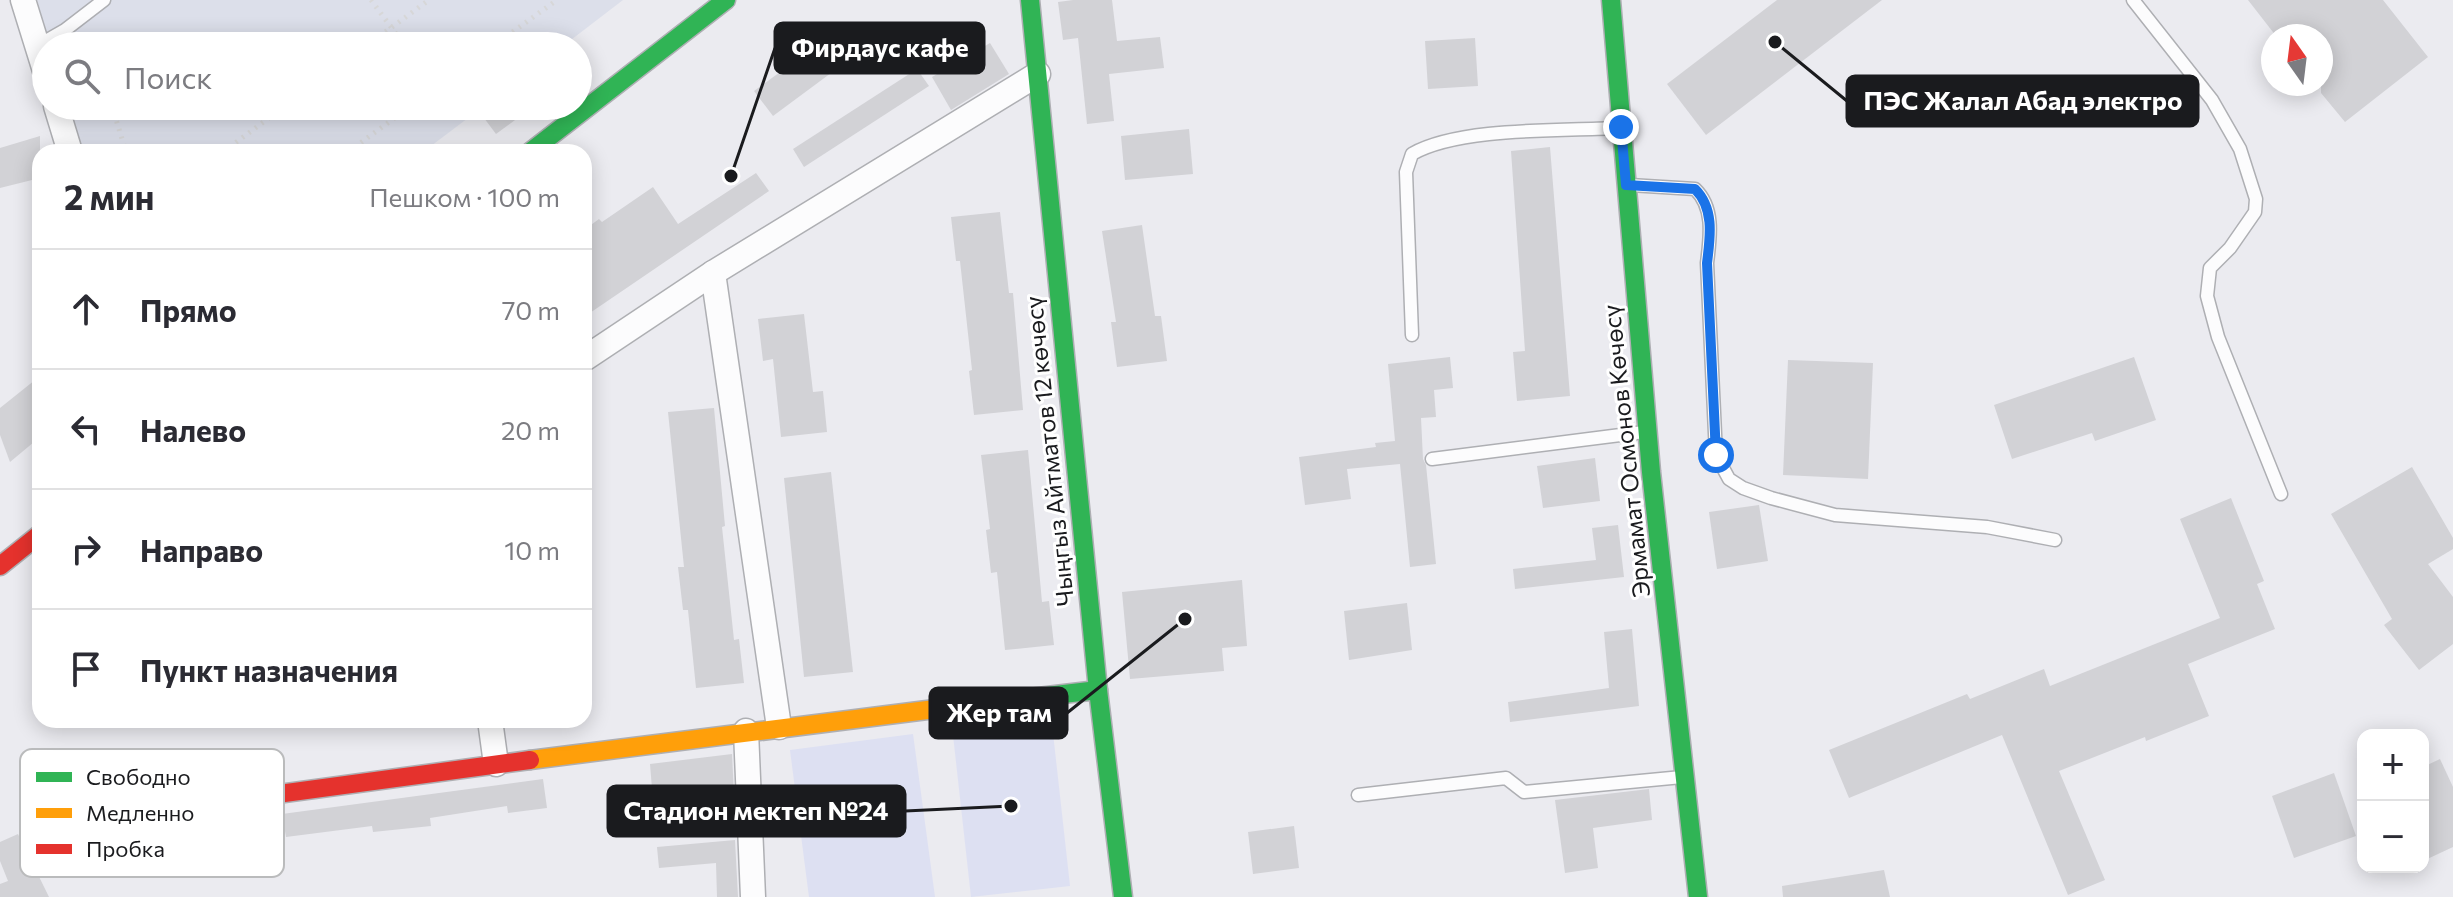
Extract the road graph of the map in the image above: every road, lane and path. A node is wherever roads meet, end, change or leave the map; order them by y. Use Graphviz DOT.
graph roads {
  1 [pos="23,0"];
  2 [pos="104,0"];
  3 [pos="371,0"];
  4 [pos="429,0"];
  5 [pos="557,0"];
  6 [pos="726,0"];
  7 [pos="1030,0"];
  8 [pos="1611,0"];
  9 [pos="2133,0"];
  10 [pos="392,27"];
  11 [pos="33,32"];
  12 [pos="62,32"];
  13 [pos="385,32"];
  14 [pos="395,32"];
  15 [pos="512,32"];
  16 [pos="1038,74"];
  17 [pos="592,104"];
  18 [pos="60,120"];
  19 [pos="116,120"];
  20 [pos="266,120"];
  21 [pos="392,120"];
  22 [pos="571,120"];
  23 [pos="1621,127"];
  24 [pos="68,144"];
  25 [pos="124,144"];
  26 [pos="234,144"];
  27 [pos="359,144"];
  28 [pos="540,144"];
  29 [pos="1626,185"];
  30 [pos="713,273"];
  31 [pos="1412,335"];
  32 [pos="592,354"];
  33 [pos="1647,432"];
  34 [pos="1432,459"];
  35 [pos="2281,494"];
  36 [pos="32,540"];
  37 [pos="2055,540"];
  38 [pos="0,566"];
  39 [pos="1098,690"];
  40 [pos="779,727"];
  41 [pos="491,728"];
  42 [pos="746,731"];
  43 [pos="496,764"];
  44 [pos="1685,776"];
  45 [pos="284,793"];
  46 [pos="1358,795"];
  47 [pos="753,897"];
  48 [pos="1123,897"];
  49 [pos="1698,897"];
  1 -- 11 [label="street"];
  2 -- 12 [label="lane"];
  3 -- 10 [label="path"];
  4 -- 10 [label="path"];
  5 -- 15 [label="path"];
  6 -- 17 [label="main road"];
  7 -- 16 [label="main road, Чыңгыз Айтматов 12 көчөсү"];
  8 -- 23 [label="main road, Эрмамат Осмонов Көчөсү"];
  9 -- 35 [label="lane"];
  10 -- 13 [label="path"];
  10 -- 14 [label="path"];
  16 -- 30 [label="street"];
  16 -- 39 [label="main road, Чыңгыз Айтматов 12 көчөсү"];
  18 -- 24 [label="street"];
  19 -- 25 [label="path"];
  20 -- 26 [label="path"];
  21 -- 27 [label="path"];
  22 -- 28 [label="main road"];
  23 -- 29 [label="main road, Эрмамат Осмонов Көчөсү"];
  23 -- 31 [label="lane"];
  29 -- 33 [label="main road, Эрмамат Осмонов Көчөсү"];
  29 -- 37 [label="lane"];
  30 -- 32 [label="street"];
  30 -- 40 [label="street"];
  33 -- 34 [label="lane"];
  33 -- 44 [label="main road, Эрмамат Осмонов Көчөсү"];
  36 -- 38 [label="main road"];
  39 -- 40 [label="main road"];
  39 -- 48 [label="main road, Чыңгыз Айтматов 12 көчөсү"];
  40 -- 42 [label="main road"];
  41 -- 43 [label="street"];
  42 -- 43 [label="main road"];
  42 -- 47 [label="street"];
  43 -- 45 [label="main road"];
  44 -- 46 [label="lane"];
  44 -- 49 [label="main road, Эрмамат Осмонов Көчөсү"];
}
